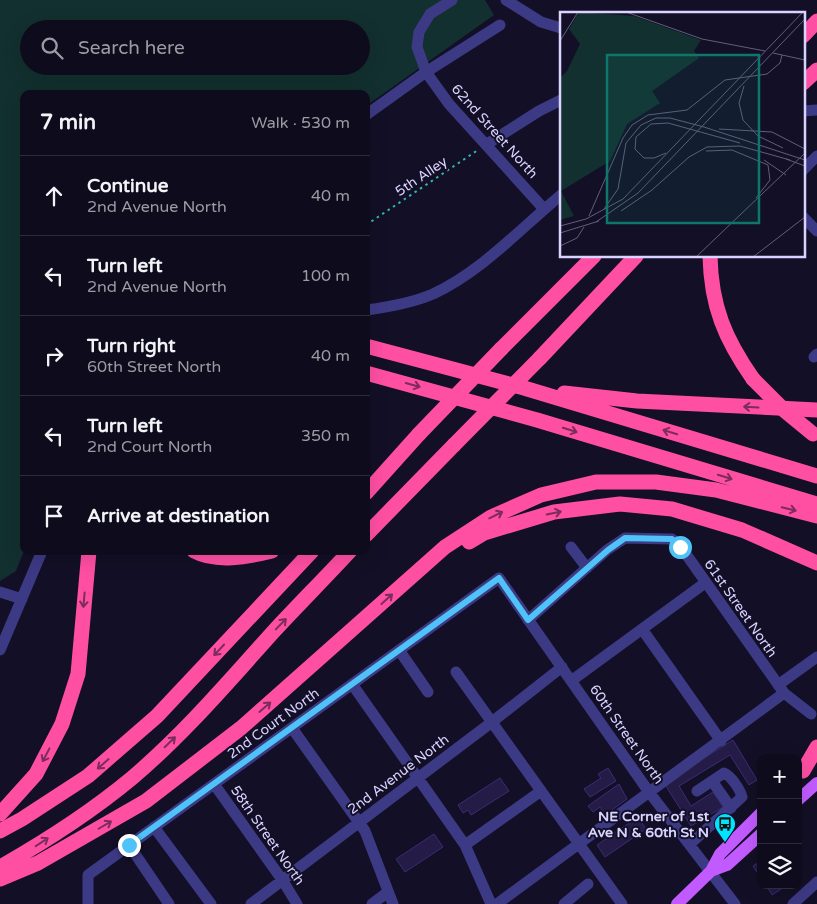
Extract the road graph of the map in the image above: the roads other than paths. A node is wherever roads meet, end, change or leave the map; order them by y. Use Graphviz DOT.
graph roads {
  1 [pos="452,0"];
  2 [pos="506,0"];
  3 [pos="500,25"];
  4 [pos="560,28"];
  5 [pos="426,72"];
  6 [pos="560,100"];
  7 [pos="817,110"];
  8 [pos="804,111"];
  9 [pos="370,112"];
  10 [pos="487,144"];
  11 [pos="817,156"];
  12 [pos="804,169"];
  13 [pos="560,196"];
  14 [pos="544,209"];
  15 [pos="804,218"];
  16 [pos="817,232"];
  17 [pos="592,258"];
  18 [pos="634,258"];
  19 [pos="710,258"];
  20 [pos="370,309"];
  21 [pos="370,347"];
  22 [pos="370,374"];
  23 [pos="524,388"];
  24 [pos="817,410"];
  25 [pos="815,435"];
  26 [pos="817,476"];
  27 [pos="370,489"];
  28 [pos="817,504"];
  29 [pos="817,516"];
  30 [pos="370,531"];
  31 [pos="571,547"];
  32 [pos="40,555"];
  33 [pos="89,555"];
  34 [pos="208,555"];
  35 [pos="255,555"];
  36 [pos="308,555"];
  37 [pos="346,555"];
  38 [pos="814,561"];
  39 [pos="587,568"];
  40 [pos="414,575"];
  41 [pos="499,578"];
  42 [pos="705,583"];
  43 [pos="0,592"];
  44 [pos="22,599"];
  45 [pos="528,620"];
  46 [pos="642,629"];
  47 [pos="0,650"];
  48 [pos="399,650"];
  49 [pos="817,657"];
  50 [pos="562,667"];
  51 [pos="456,672"];
  52 [pos="571,681"];
  53 [pos="352,684"];
  54 [pos="781,689"];
  55 [pos="428,692"];
  56 [pos="811,714"];
  57 [pos="492,722"];
  58 [pos="292,728"];
  59 [pos="721,741"];
  60 [pos="817,747"];
  61 [pos="817,759"];
  62 [pos="802,771"];
  63 [pos="802,772"];
  64 [pos="418,778"];
  65 [pos="712,781"];
  66 [pos="817,783"];
  67 [pos="214,784"];
  68 [pos="541,791"];
  69 [pos="697,791"];
  70 [pos="649,792"];
  71 [pos="799,799"];
  72 [pos="730,808"];
  73 [pos="0,814"];
  74 [pos="757,818"];
  75 [pos="360,823"];
  76 [pos="154,827"];
  77 [pos="0,830"];
  78 [pos="757,838"];
  79 [pos="690,844"];
  80 [pos="129,845"];
  81 [pos="465,845"];
  82 [pos="580,845"];
  83 [pos="0,867"];
  84 [pos="711,871"];
  85 [pos="0,879"];
  86 [pos="283,880"];
  87 [pos="817,882"];
  88 [pos="588,884"];
  89 [pos="388,892"];
  90 [pos="88,904"];
  91 [pos="169,904"];
  92 [pos="211,904"];
  93 [pos="251,904"];
  94 [pos="297,904"];
  95 [pos="372,904"];
  96 [pos="393,904"];
  97 [pos="491,904"];
  98 [pos="498,904"];
  99 [pos="564,904"];
  100 [pos="622,904"];
  101 [pos="677,904"];
  102 [pos="735,904"];
  103 [pos="793,904"];
  1 -- 5 [label="street, 62nd Street North"];
  2 -- 4 [label="street"];
  3 -- 5 [label="street"];
  5 -- 9 [label="street"];
  5 -- 10 [label="street, 62nd Street North"];
  6 -- 10 [label="street"];
  7 -- 8 [label="street"];
  10 -- 14 [label="street, 62nd Street North"];
  11 -- 12 [label="street"];
  13 -- 14 [label="street"];
  14 -- 20 [label="street"];
  15 -- 16 [label="street"];
  17 -- 27 [label="highway, bridge"];
  18 -- 30 [label="highway, bridge"];
  19 -- 25 [label="highway, bridge"];
  21 -- 23 [label="highway"];
  22 -- 28 [label="highway, one-way"];
  24 -- 23 [label="highway, one-way"];
  26 -- 23 [label="highway, one-way"];
  40 -- 29 [label="highway, one-way"];
  31 -- 39 [label="street"];
  32 -- 44 [label="street"];
  33 -- 73 [label="highway, one-way"];
  34 -- 35 [label="highway"];
  36 -- 77 [label="highway, one-way"];
  83 -- 37 [label="highway, one-way"];
  40 -- 38 [label="highway, one-way"];
  39 -- 42 [label="street, 61st Street North"];
  39 -- 45 [label="street"];
  85 -- 40 [label="highway, one-way"];
  41 -- 45 [label="street, 60th Street North"];
  41 -- 48 [label="street, 2nd Court North"];
  42 -- 46 [label="street"];
  42 -- 54 [label="street, 61st Street North"];
  43 -- 44 [label="street"];
  44 -- 47 [label="street"];
  45 -- 50 [label="street, 60th Street North"];
  46 -- 52 [label="street"];
  46 -- 59 [label="street"];
  48 -- 53 [label="street, 2nd Court North"];
  48 -- 55 [label="street"];
  49 -- 54 [label="street"];
  50 -- 52 [label="street, 60th Street North"];
  50 -- 57 [label="street, 2nd Avenue North"];
  51 -- 57 [label="street"];
  52 -- 70 [label="street, 60th Street North"];
  53 -- 58 [label="street, 2nd Court North"];
  53 -- 64 [label="street"];
  54 -- 56 [label="street, 61st Street North"];
  54 -- 59 [label="street"];
  57 -- 64 [label="street, 2nd Avenue North"];
  57 -- 68 [label="street"];
  58 -- 67 [label="street, 2nd Court North"];
  58 -- 75 [label="street"];
  59 -- 70 [label="street"];
  60 -- 62 [label="highway"];
  61 -- 63 [label="main road"];
  64 -- 75 [label="street, 2nd Avenue North"];
  64 -- 81 [label="street"];
  65 -- 69 [label="street"];
  65 -- 72 [label="street"];
  65 -- 72 [label="street"];
  66 -- 71 [label="main road"];
  67 -- 76 [label="street, 2nd Court North"];
  67 -- 86 [label="street, 58th Street North"];
  68 -- 81 [label="street"];
  68 -- 82 [label="street"];
  70 -- 79 [label="street, 60th Street North"];
  70 -- 82 [label="street"];
  72 -- 79 [label="street"];
  74 -- 84 [label="main road"];
  75 -- 86 [label="street, 2nd Avenue North"];
  75 -- 89 [label="street"];
  76 -- 80 [label="street, 2nd Court North"];
  76 -- 92 [label="street"];
  78 -- 84 [label="main road"];
  79 -- 84 [label="street, 60th Street North"];
  80 -- 90 [label="street, 2nd Court North"];
  80 -- 91 [label="street"];
  81 -- 97 [label="street"];
  82 -- 98 [label="street"];
  82 -- 100 [label="street"];
  84 -- 101 [label="main road"];
  84 -- 102 [label="street, 60th Street North"];
  86 -- 93 [label="street, 2nd Avenue North"];
  86 -- 94 [label="street, 58th Street North"];
  87 -- 103 [label="street"];
  88 -- 99 [label="street"];
  89 -- 95 [label="street"];
  89 -- 96 [label="street"];
}
